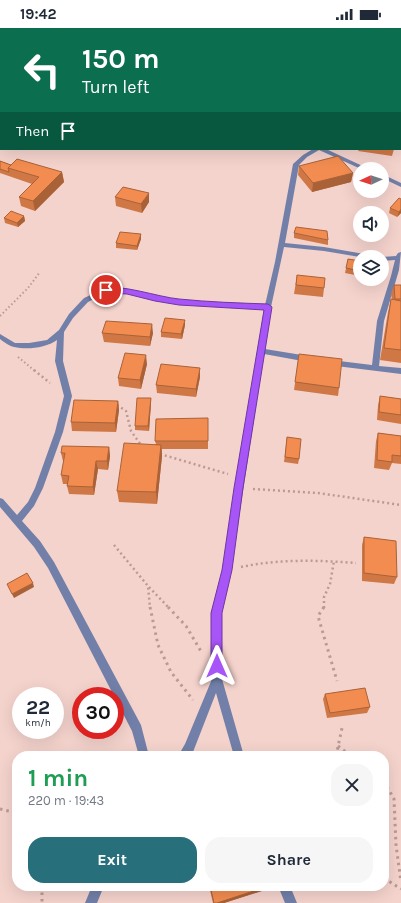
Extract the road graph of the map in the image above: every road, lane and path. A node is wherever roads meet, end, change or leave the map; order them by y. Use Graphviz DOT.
graph roads {
  1 [pos="315,150"];
  2 [pos="323,150"];
  3 [pos="353,163"];
  4 [pos="389,179"];
  5 [pos="401,185"];
  6 [pos="281,245"];
  7 [pos="353,254"];
  8 [pos="399,256"];
  9 [pos="389,258"];
  10 [pos="40,272"];
  11 [pos="268,307"];
  12 [pos="0,316"];
  13 [pos="61,332"];
  14 [pos="1,336"];
  15 [pos="262,351"];
  16 [pos="375,368"];
  17 [pos="401,371"];
  18 [pos="68,396"];
  19 [pos="114,404"];
  20 [pos="147,448"];
  21 [pos="159,453"];
  22 [pos="240,477"];
  23 [pos="238,488"];
  24 [pos="0,501"];
  25 [pos="401,505"];
  26 [pos="18,520"];
  27 [pos="114,545"];
  28 [pos="334,561"];
  29 [pos="356,563"];
  30 [pos="227,570"];
  31 [pos="148,586"];
  32 [pos="217,679"];
  33 [pos="337,681"];
  34 [pos="203,713"];
  35 [pos="342,728"];
  36 [pos="338,746"];
  37 [pos="143,751"];
  38 [pos="187,751"];
  39 [pos="238,751"];
  40 [pos="337,751"];
  41 [pos="344,751"];
  42 [pos="389,790"];
  43 [pos="0,809"];
  44 [pos="12,812"];
  45 [pos="389,881"];
  46 [pos="401,882"];
  47 [pos="401,889"];
  48 [pos="42,891"];
  49 [pos="95,891"];
  50 [pos="286,891"];
  51 [pos="42,903"];
  52 [pos="91,903"];
  53 [pos="291,903"];
  1 -- 6 [label="street"];
  2 -- 3 [label="street"];
  4 -- 5 [label="street"];
  6 -- 7 [label="street"];
  6 -- 11 [label="street"];
  8 -- 9 [label="street"];
  8 -- 16 [label="street"];
  10 -- 12 [label="path"];
  11 -- 13 [label="street"];
  11 -- 15 [label="street"];
  13 -- 14 [label="street"];
  13 -- 18 [label="street"];
  14 -- 18 [label="path"];
  15 -- 16 [label="street"];
  15 -- 22 [label="street"];
  16 -- 17 [label="street"];
  18 -- 26 [label="street"];
  19 -- 20 [label="path"];
  21 -- 22 [label="path"];
  22 -- 23 [label="street"];
  23 -- 25 [label="path"];
  23 -- 30 [label="street"];
  24 -- 26 [label="street"];
  26 -- 37 [label="street"];
  27 -- 31 [label="path"];
  28 -- 29 [label="path"];
  28 -- 30 [label="path"];
  28 -- 33 [label="path"];
  30 -- 32 [label="street"];
  31 -- 32 [label="path"];
  31 -- 34 [label="path"];
  32 -- 34 [label="street"];
  32 -- 39 [label="street"];
  34 -- 38 [label="street"];
  35 -- 36 [label="path"];
  36 -- 40 [label="path"];
  36 -- 41 [label="path"];
  42 -- 46 [label="path"];
  43 -- 44 [label="path"];
  45 -- 47 [label="path"];
  48 -- 51 [label="path"];
  49 -- 52 [label="street"];
  50 -- 53 [label="street"];
}
